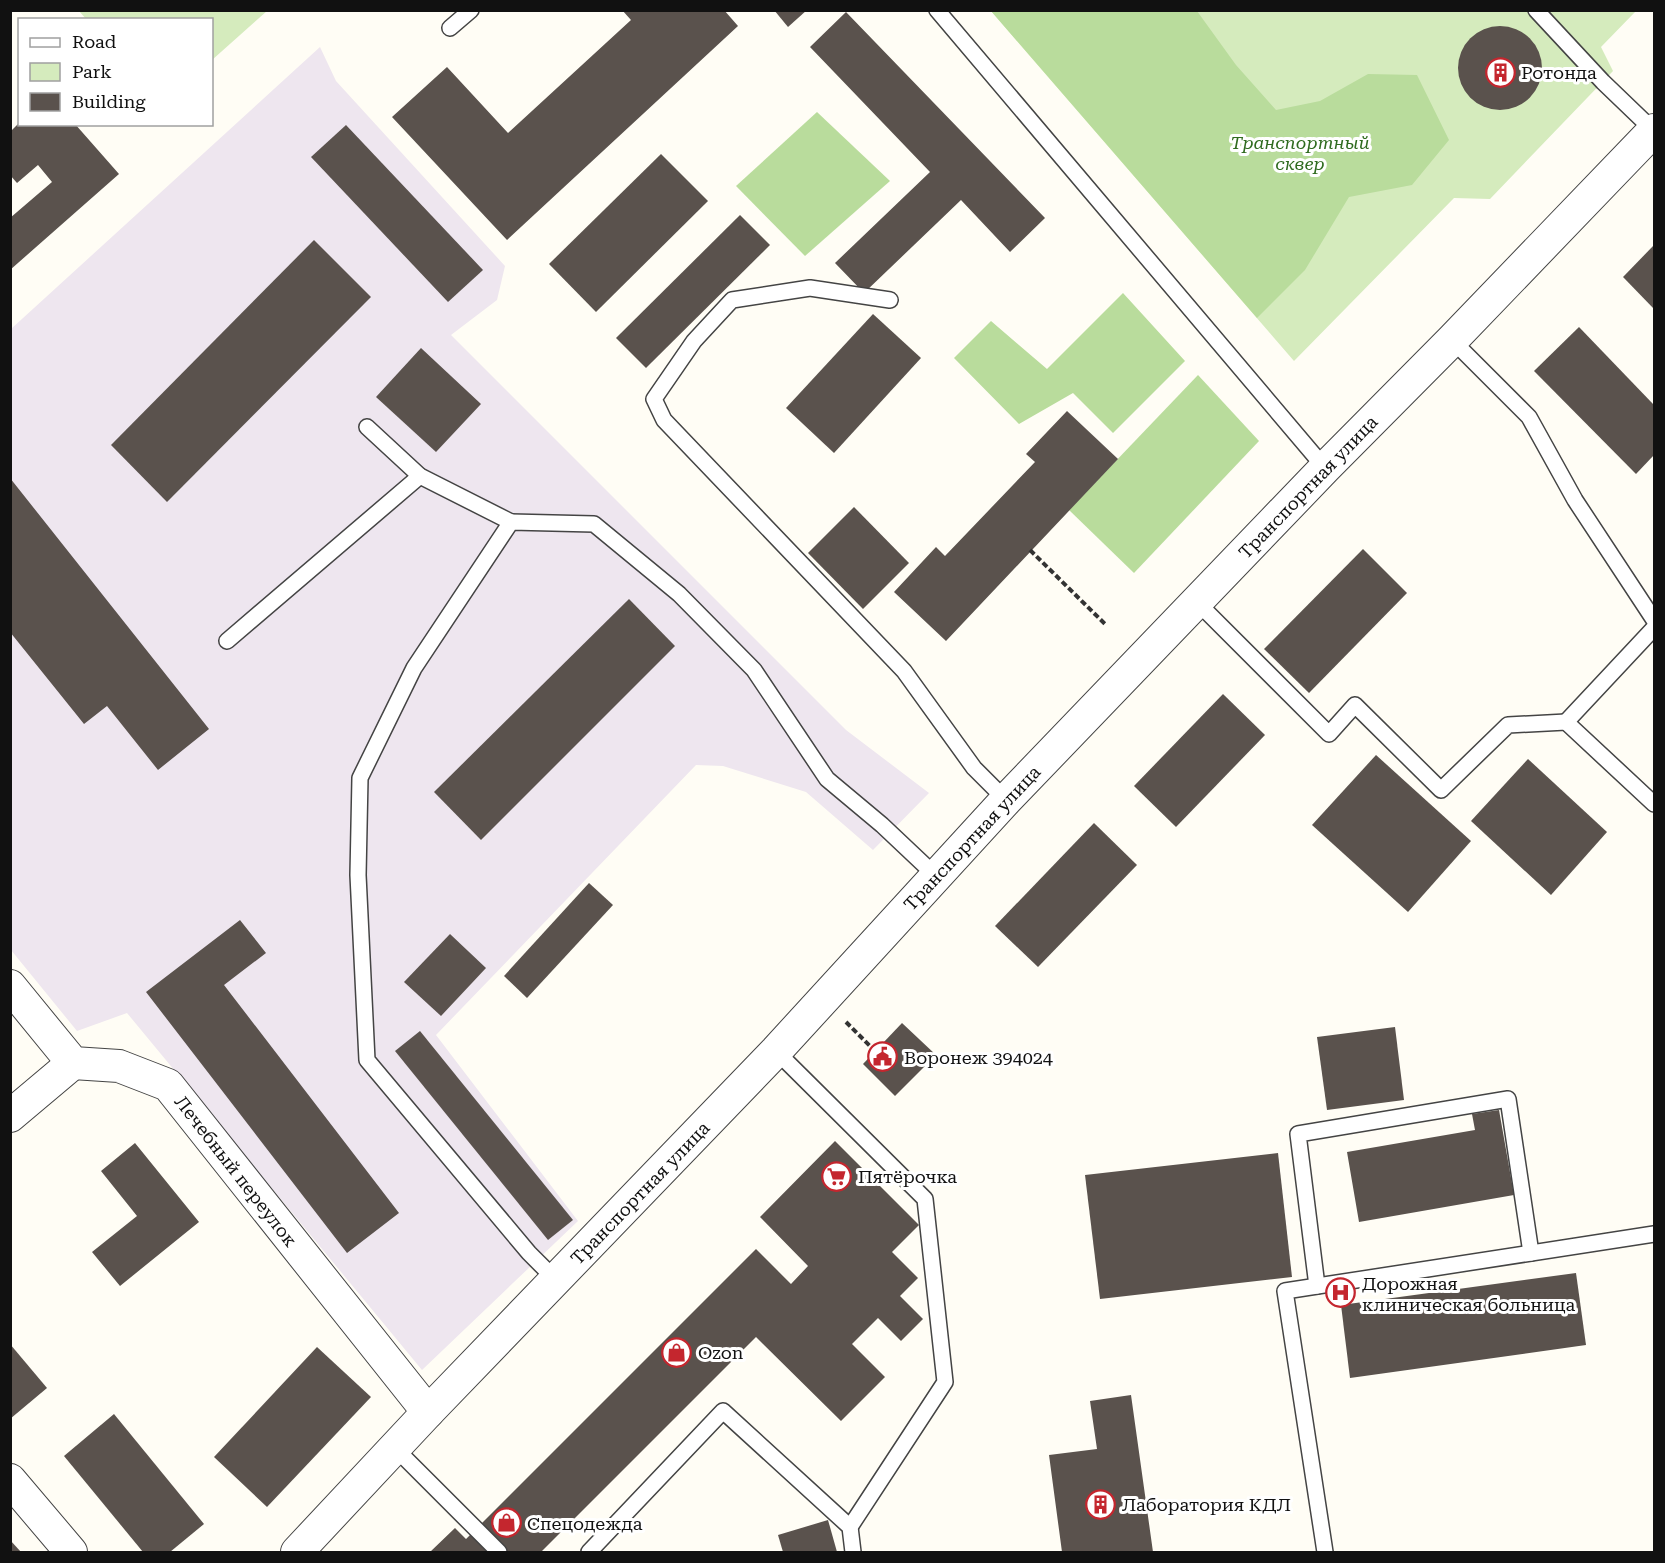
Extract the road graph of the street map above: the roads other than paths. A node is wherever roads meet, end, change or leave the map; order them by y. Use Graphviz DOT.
graph roads {
  1 [pos="471,10"];
  2 [pos="937,10"];
  3 [pos="1536,10"];
  4 [pos="450,28"];
  5 [pos="1654,130"];
  6 [pos="890,300"];
  7 [pos="1452,340"];
  8 [pos="367,427"];
  9 [pos="1325,468"];
  10 [pos="420,476"];
  11 [pos="511,522"];
  12 [pos="1196,601"];
  13 [pos="1654,620"];
  14 [pos="1654,628"];
  15 [pos="227,641"];
  16 [pos="1566,722"];
  17 [pos="1006,800"];
  18 [pos="1654,804"];
  19 [pos="936,876"];
  20 [pos="10,986"];
  21 [pos="776,1051"];
  22 [pos="73,1064"];
  23 [pos="10,1116"];
  24 [pos="1654,1234"];
  25 [pos="1531,1253"];
  26 [pos="556,1280"];
  27 [pos="1317,1286"];
  28 [pos="428,1413"];
  29 [pos="395,1448"];
  30 [pos="10,1480"];
  31 [pos="850,1527"];
  32 [pos="71,1552"];
  33 [pos="297,1552"];
  34 [pos="499,1552"];
  35 [pos="589,1552"];
  36 [pos="853,1552"];
  37 [pos="1325,1552"];
  1 -- 4 [label="lane"];
  2 -- 9 [label="lane"];
  3 -- 5 [label="lane"];
  5 -- 7 [label="street, Транспортная улица"];
  6 -- 17 [label="lane"];
  7 -- 9 [label="street, Транспортная улица"];
  7 -- 13 [label="lane"];
  8 -- 10 [label="lane"];
  9 -- 12 [label="street, Транспортная улица"];
  10 -- 11 [label="lane"];
  10 -- 15 [label="lane"];
  11 -- 19 [label="lane"];
  11 -- 26 [label="lane"];
  12 -- 16 [label="lane"];
  12 -- 17 [label="street, Транспортная улица"];
  14 -- 16 [label="lane"];
  16 -- 18 [label="lane"];
  17 -- 19 [label="street, Транспортная улица"];
  19 -- 21 [label="street, Транспортная улица"];
  20 -- 22 [label="street"];
  21 -- 26 [label="street, Транспортная улица"];
  21 -- 31 [label="lane"];
  22 -- 23 [label="street"];
  22 -- 28 [label="street, Лечебный переулок"];
  24 -- 25 [label="lane"];
  25 -- 27 [label="lane"];
  25 -- 27 [label="lane"];
  26 -- 28 [label="street, Транспортная улица"];
  27 -- 37 [label="lane"];
  28 -- 29 [label="street, Транспортная улица"];
  29 -- 33 [label="street, Транспортная улица"];
  29 -- 34 [label="lane"];
  30 -- 32 [label="street"];
  31 -- 35 [label="lane"];
  31 -- 36 [label="lane"];
}
